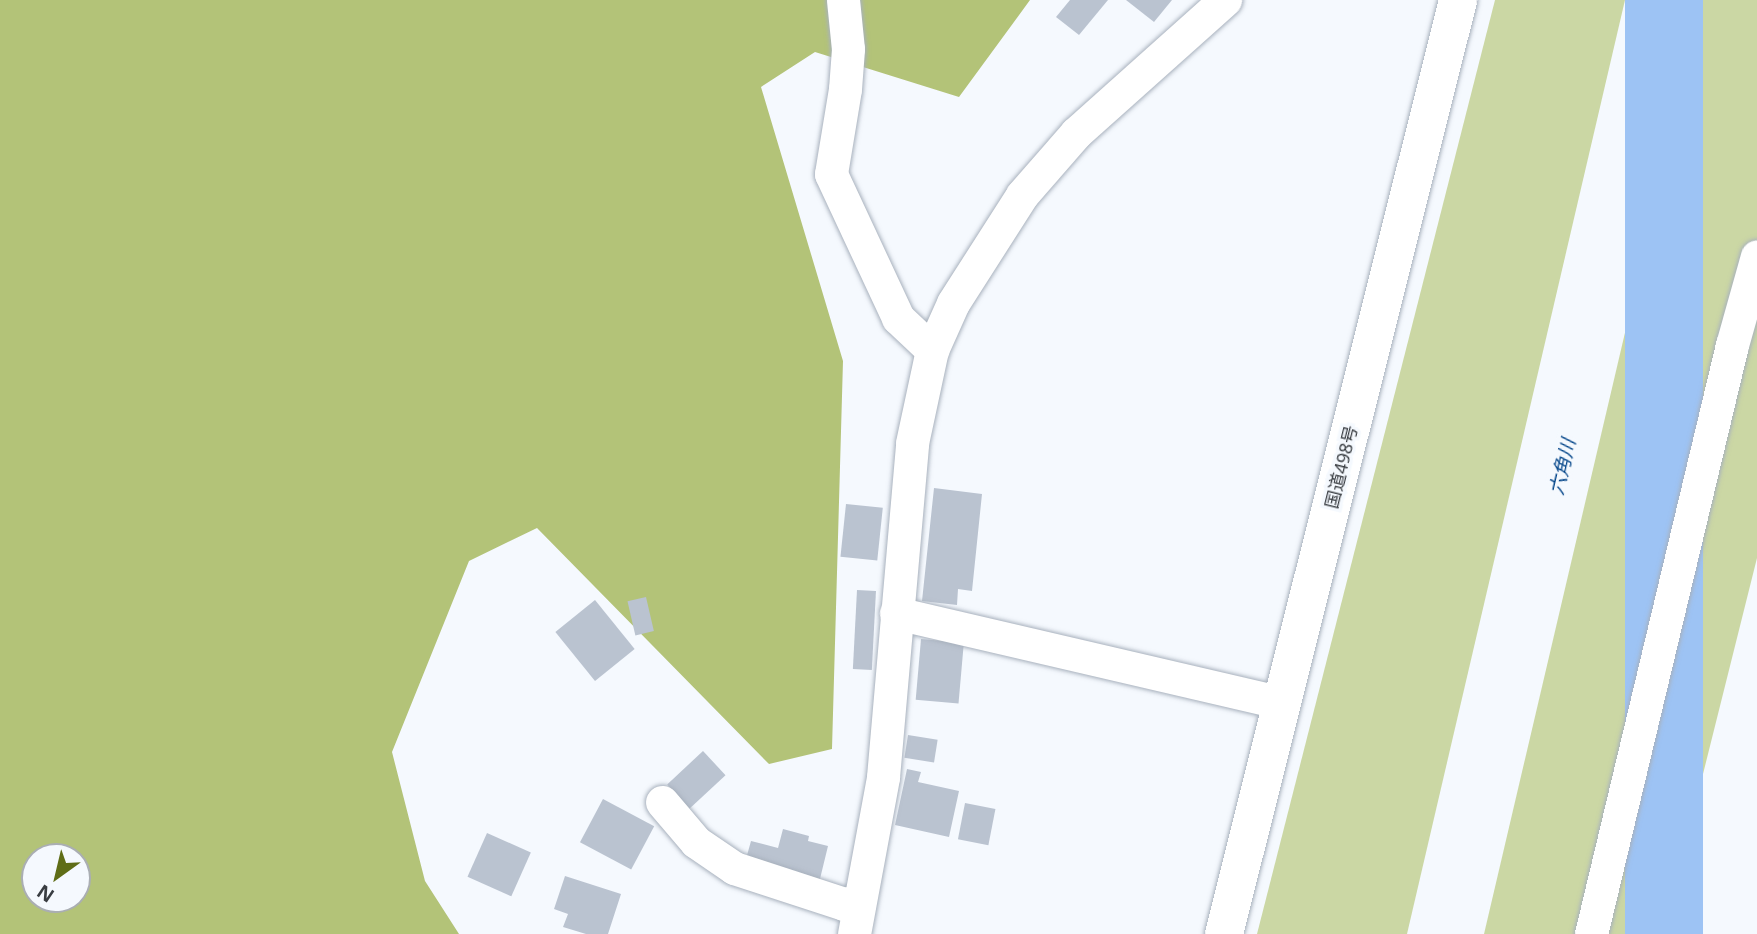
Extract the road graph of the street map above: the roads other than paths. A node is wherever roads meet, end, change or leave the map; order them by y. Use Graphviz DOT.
graph roads {
  1 [pos="843,0"];
  2 [pos="1225,0"];
  3 [pos="1458,0"];
  4 [pos="1757,256"];
  5 [pos="932,350"];
  6 [pos="895,613"];
  7 [pos="1282,703"];
  8 [pos="662,802"];
  9 [pos="859,901"];
  10 [pos="854,934"];
  11 [pos="1224,934"];
  12 [pos="1591,934"];
  1 -- 5 [label="street"];
  2 -- 5 [label="street"];
  3 -- 7 [label="highway, 国道498号"];
  4 -- 12 [label="street"];
  5 -- 6 [label="street"];
  6 -- 7 [label="street"];
  6 -- 9 [label="street"];
  7 -- 11 [label="highway, 国道498号"];
  8 -- 9 [label="street"];
  9 -- 10 [label="street"];
}
